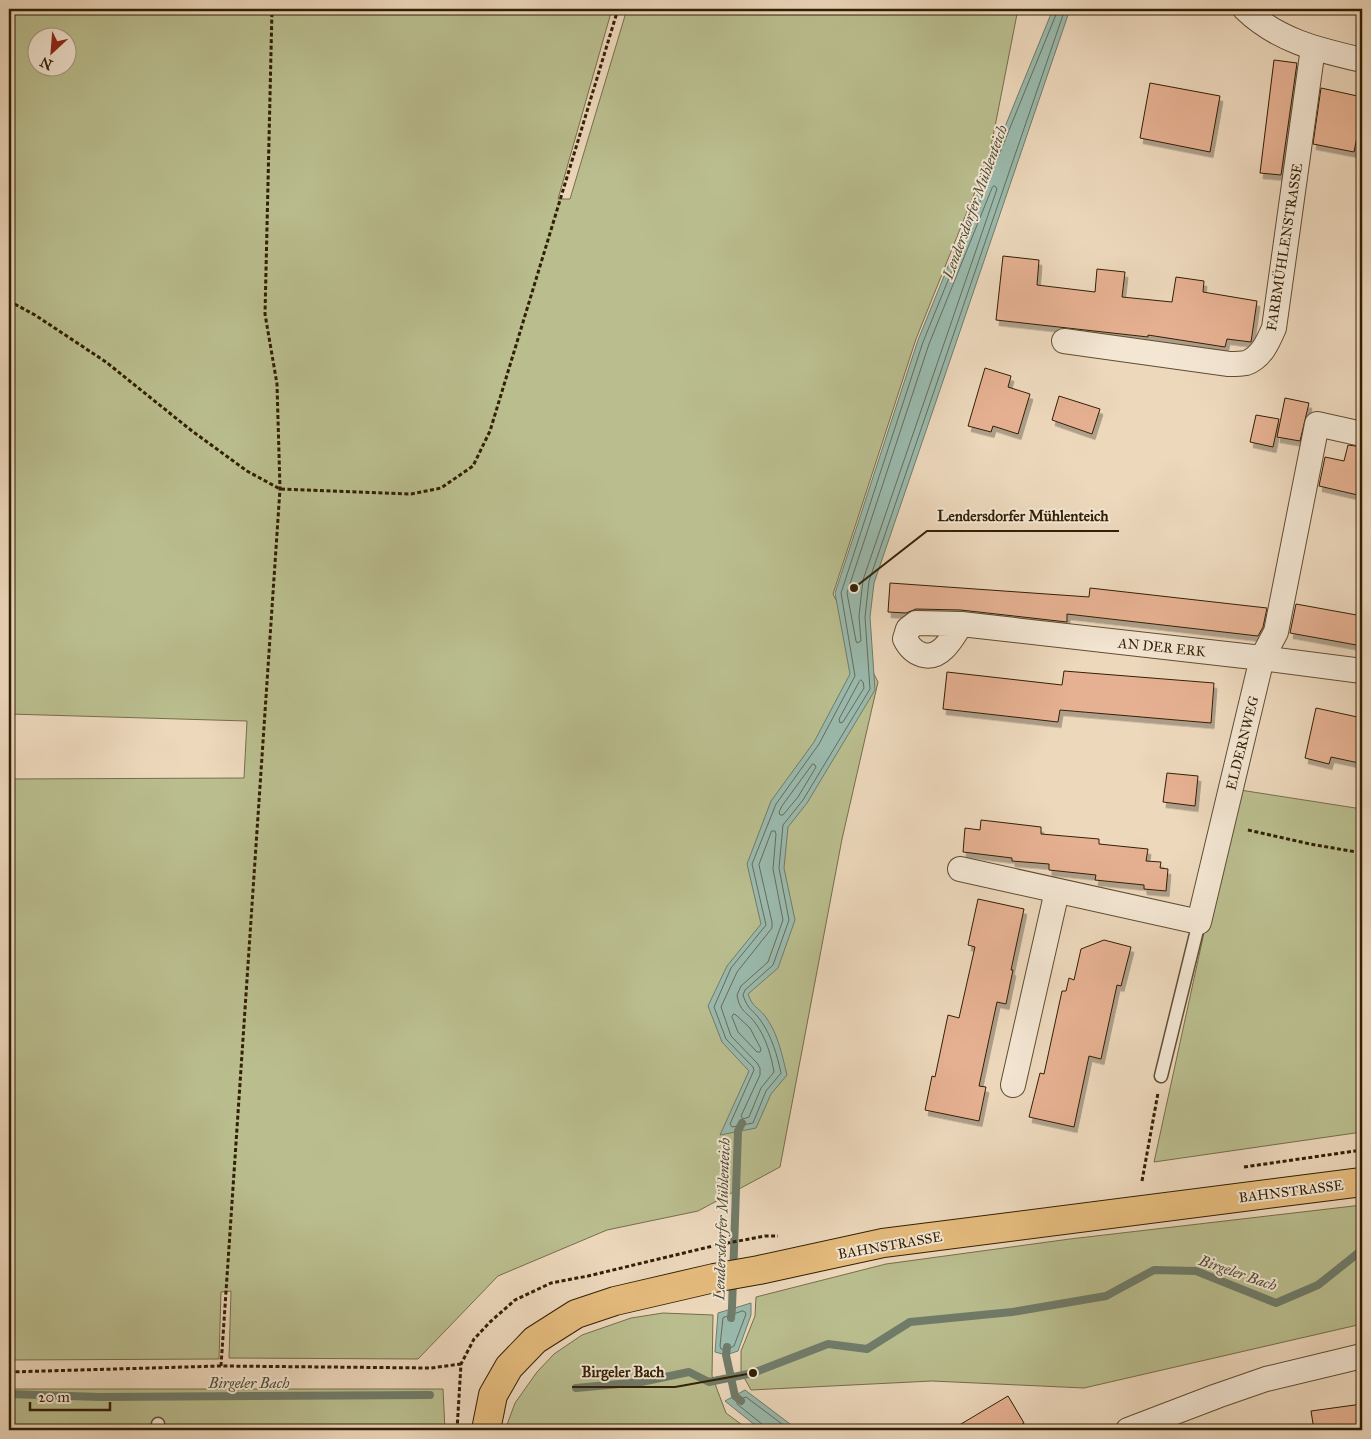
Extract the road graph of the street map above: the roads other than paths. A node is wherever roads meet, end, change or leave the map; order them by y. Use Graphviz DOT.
graph roads {
  1 [pos="1245,9"];
  2 [pos="1313,48"];
  3 [pos="1362,60"];
  4 [pos="1064,341"];
  5 [pos="1362,434"];
  6 [pos="961,624"];
  7 [pos="1262,658"];
  8 [pos="1362,671"];
  9 [pos="960,869"];
  10 [pos="1057,891"];
  11 [pos="1199,922"];
  12 [pos="1161,1076"];
  13 [pos="1013,1085"];
  14 [pos="1362,1182"];
  15 [pos="1362,1356"];
  16 [pos="486,1430"];
  17 [pos="1128,1430"];
  1 -- 2 [label="street"];
  2 -- 3 [label="street"];
  2 -- 4 [label="street, FARBMÜHLENSTRASSE"];
  5 -- 7 [label="street, ELDERNWEG"];
  6 -- 7 [label="street, AN DER ERK"];
  7 -- 8 [label="street, AN DER ERK"];
  7 -- 11 [label="street, ELDERNWEG"];
  9 -- 10 [label="street"];
  10 -- 11 [label="street"];
  10 -- 13 [label="street"];
  11 -- 12 [label="lane"];
  14 -- 16 [label="main road, BAHNSTRASSE"];
  15 -- 17 [label="street"];
}
